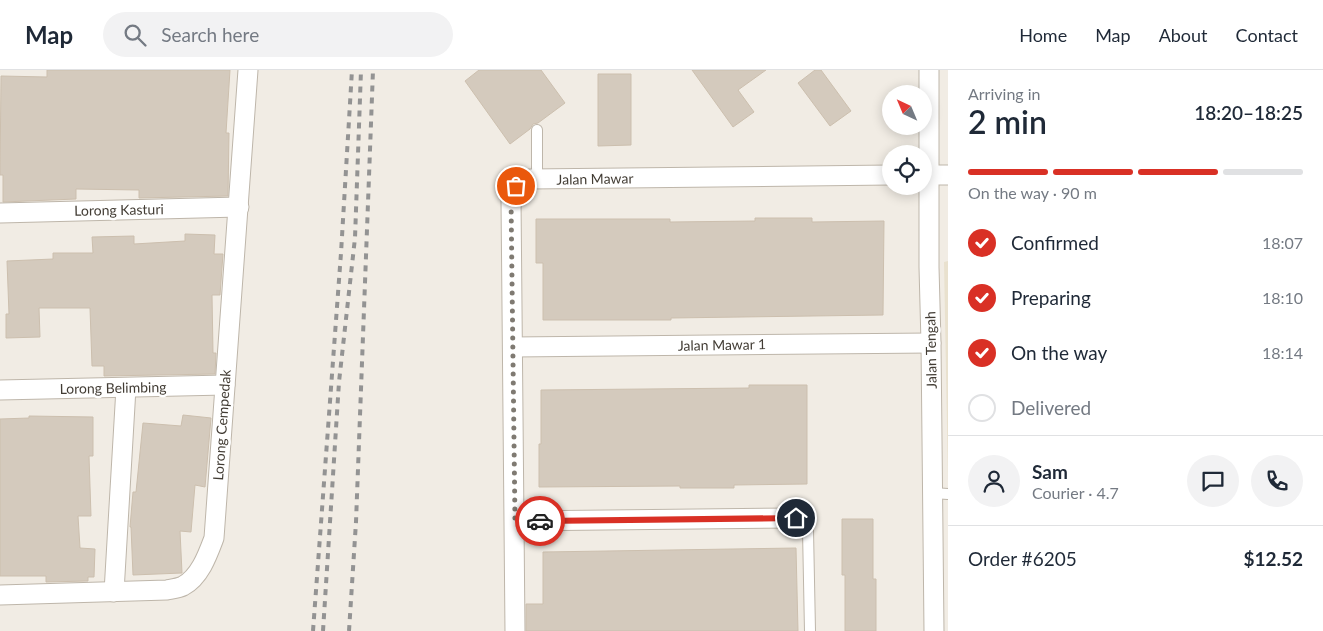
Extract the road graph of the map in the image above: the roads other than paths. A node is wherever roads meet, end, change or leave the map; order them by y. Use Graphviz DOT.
graph roads {
  1 [pos="248,70"];
  2 [pos="929,70"];
  3 [pos="537,130"];
  4 [pos="882,175"];
  5 [pos="934,175"];
  6 [pos="537,179"];
  7 [pos="239,207"];
  8 [pos="0,213"];
  9 [pos="931,343"];
  10 [pos="513,347"];
  11 [pos="225,385"];
  12 [pos="126,388"];
  13 [pos="0,390"];
  14 [pos="940,494"];
  15 [pos="796,518"];
  16 [pos="515,521"];
  17 [pos="114,592"];
  18 [pos="0,595"];
  19 [pos="515,631"];
  20 [pos="810,631"];
  21 [pos="934,631"];
  1 -- 7 [label="street, Lorong Cempedak"];
  2 -- 5 [label="street, Jalan Tengah"];
  3 -- 6 [label="lane"];
  4 -- 6 [label="street, Jalan Mawar"];
  5 -- 9 [label="street, Jalan Tengah"];
  6 -- 10 [label="street, Jalan Mawar"];
  7 -- 8 [label="street, Lorong Kasturi"];
  7 -- 11 [label="street, Lorong Cempedak"];
  9 -- 10 [label="street, Jalan Mawar 1"];
  9 -- 14 [label="street, Jalan Tengah"];
  10 -- 16 [label="street, Jalan Mawar"];
  11 -- 12 [label="street, Lorong Belimbing"];
  11 -- 17 [label="street, Lorong Cempedak"];
  12 -- 13 [label="street, Lorong Belimbing"];
  12 -- 17 [label="street"];
  14 -- 21 [label="street, Jalan Tengah"];
  15 -- 16 [label="street"];
  15 -- 20 [label="lane"];
  16 -- 19 [label="street, Jalan Mawar"];
  17 -- 18 [label="street, Lorong Cempedak"];
}
